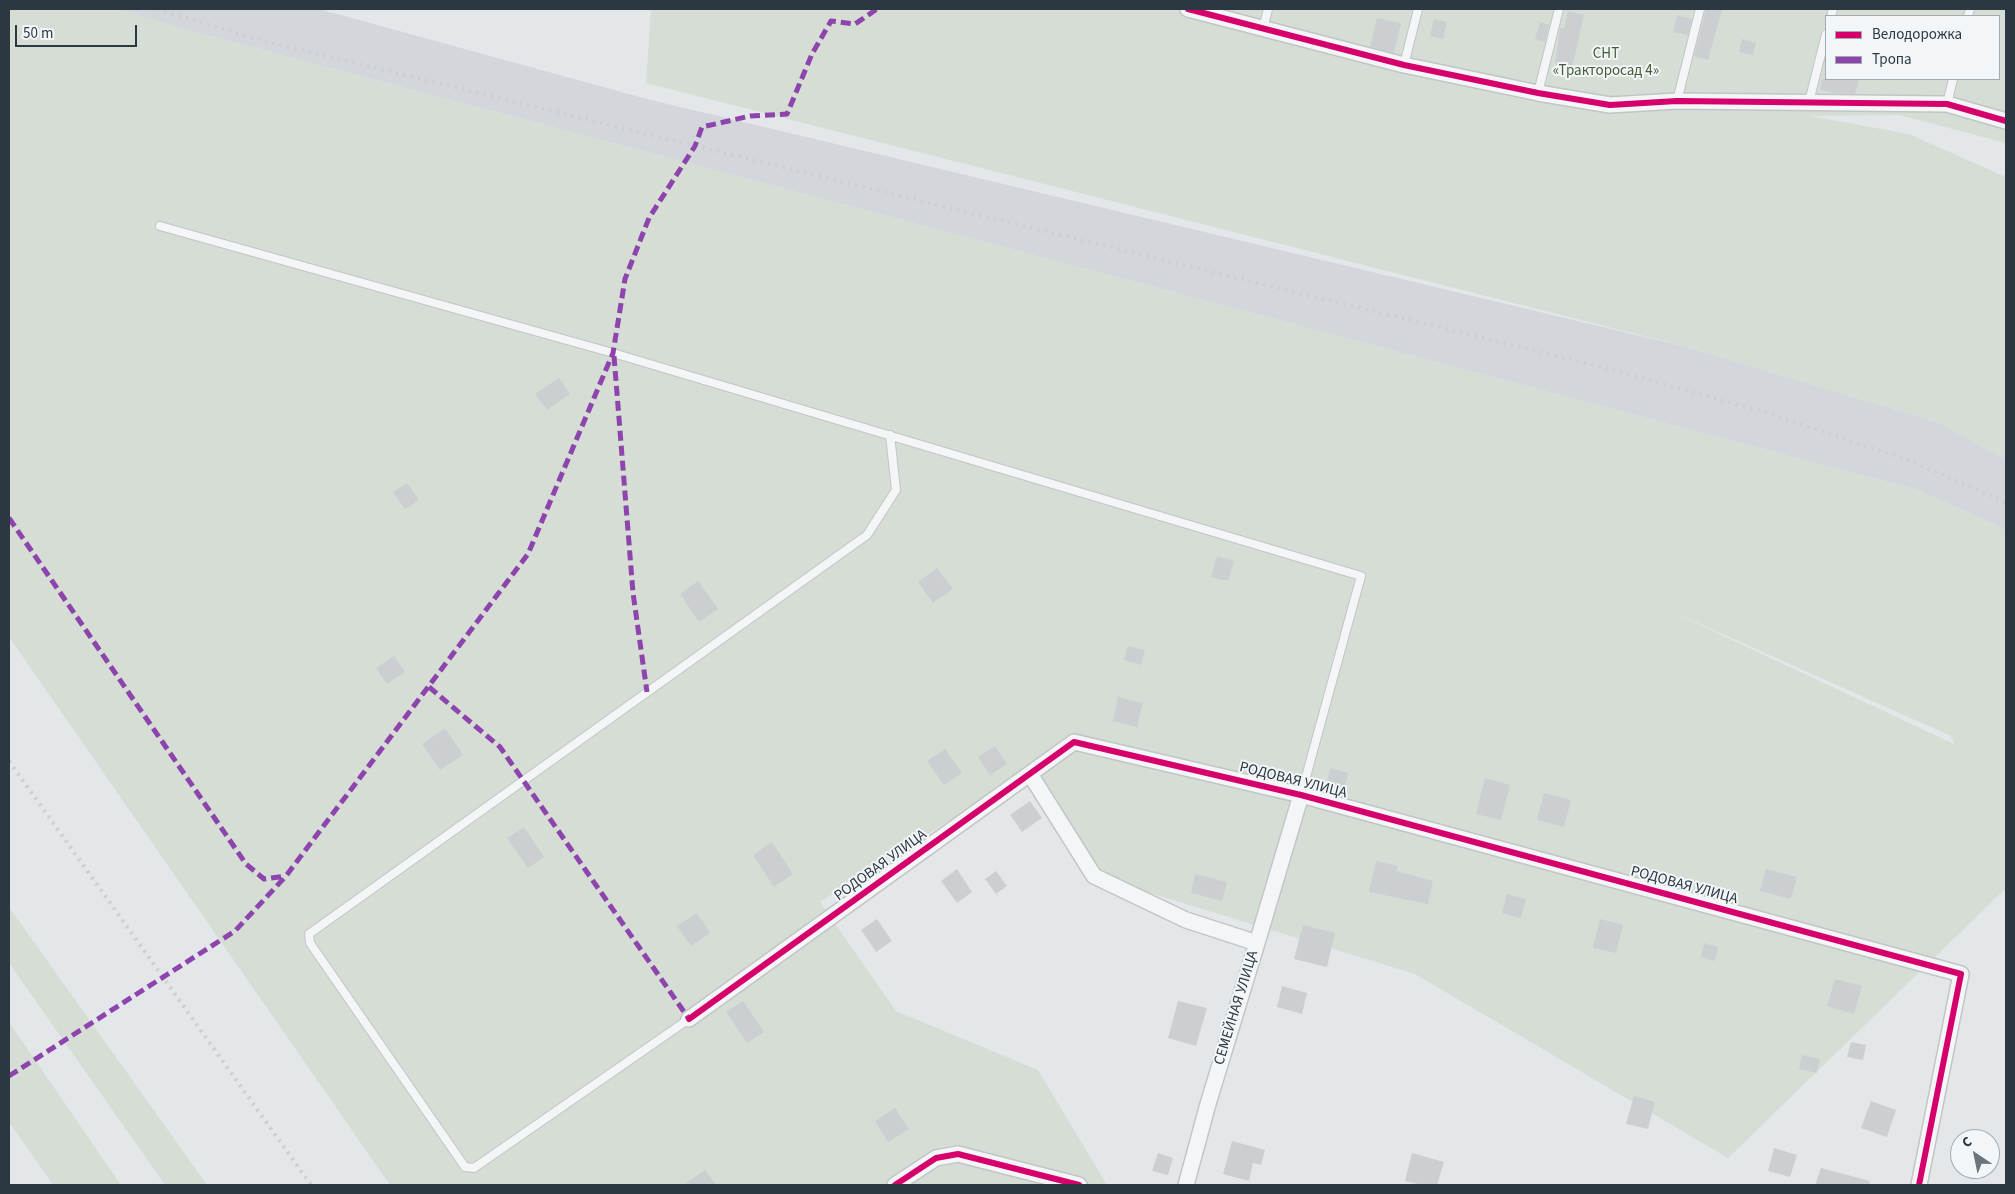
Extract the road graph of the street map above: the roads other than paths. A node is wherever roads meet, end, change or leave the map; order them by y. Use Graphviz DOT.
graph roads {
  1 [pos="1188,9"];
  2 [pos="1268,9"];
  3 [pos="1418,9"];
  4 [pos="1559,9"];
  5 [pos="1700,9"];
  6 [pos="1263,29"];
  7 [pos="1825,38"];
  8 [pos="1404,65"];
  9 [pos="1953,80"];
  10 [pos="1538,93"];
  11 [pos="1677,101"];
  12 [pos="1810,102"];
  13 [pos="1947,104"];
  14 [pos="2006,121"];
  15 [pos="160,226"];
  16 [pos="890,435"];
  17 [pos="1030,774"];
  18 [pos="1301,795"];
  19 [pos="1257,943"];
  20 [pos="689,1018"];
  21 [pos="895,1185"];
  22 [pos="1079,1185"];
  23 [pos="1186,1185"];
  24 [pos="1919,1185"];
  1 -- 6 [label="street"];
  2 -- 6 [label="lane"];
  3 -- 8 [label="lane"];
  4 -- 10 [label="lane"];
  5 -- 11 [label="lane"];
  6 -- 8 [label="street"];
  7 -- 12 [label="lane"];
  8 -- 10 [label="street"];
  9 -- 13 [label="lane"];
  10 -- 11 [label="street"];
  11 -- 12 [label="street"];
  12 -- 13 [label="street"];
  13 -- 14 [label="street"];
  15 -- 16 [label="lane"];
  16 -- 18 [label="lane"];
  16 -- 20 [label="lane"];
  17 -- 18 [label="street, РОДОВАЯ УЛИЦА"];
  17 -- 19 [label="street, СЕМЕЙНАЯ УЛИЦА"];
  17 -- 20 [label="street, РОДОВАЯ УЛИЦА"];
  18 -- 19 [label="street"];
  18 -- 24 [label="street, РОДОВАЯ УЛИЦА"];
  19 -- 23 [label="street, СЕМЕЙНАЯ УЛИЦА"];
  21 -- 22 [label="street"];
}
